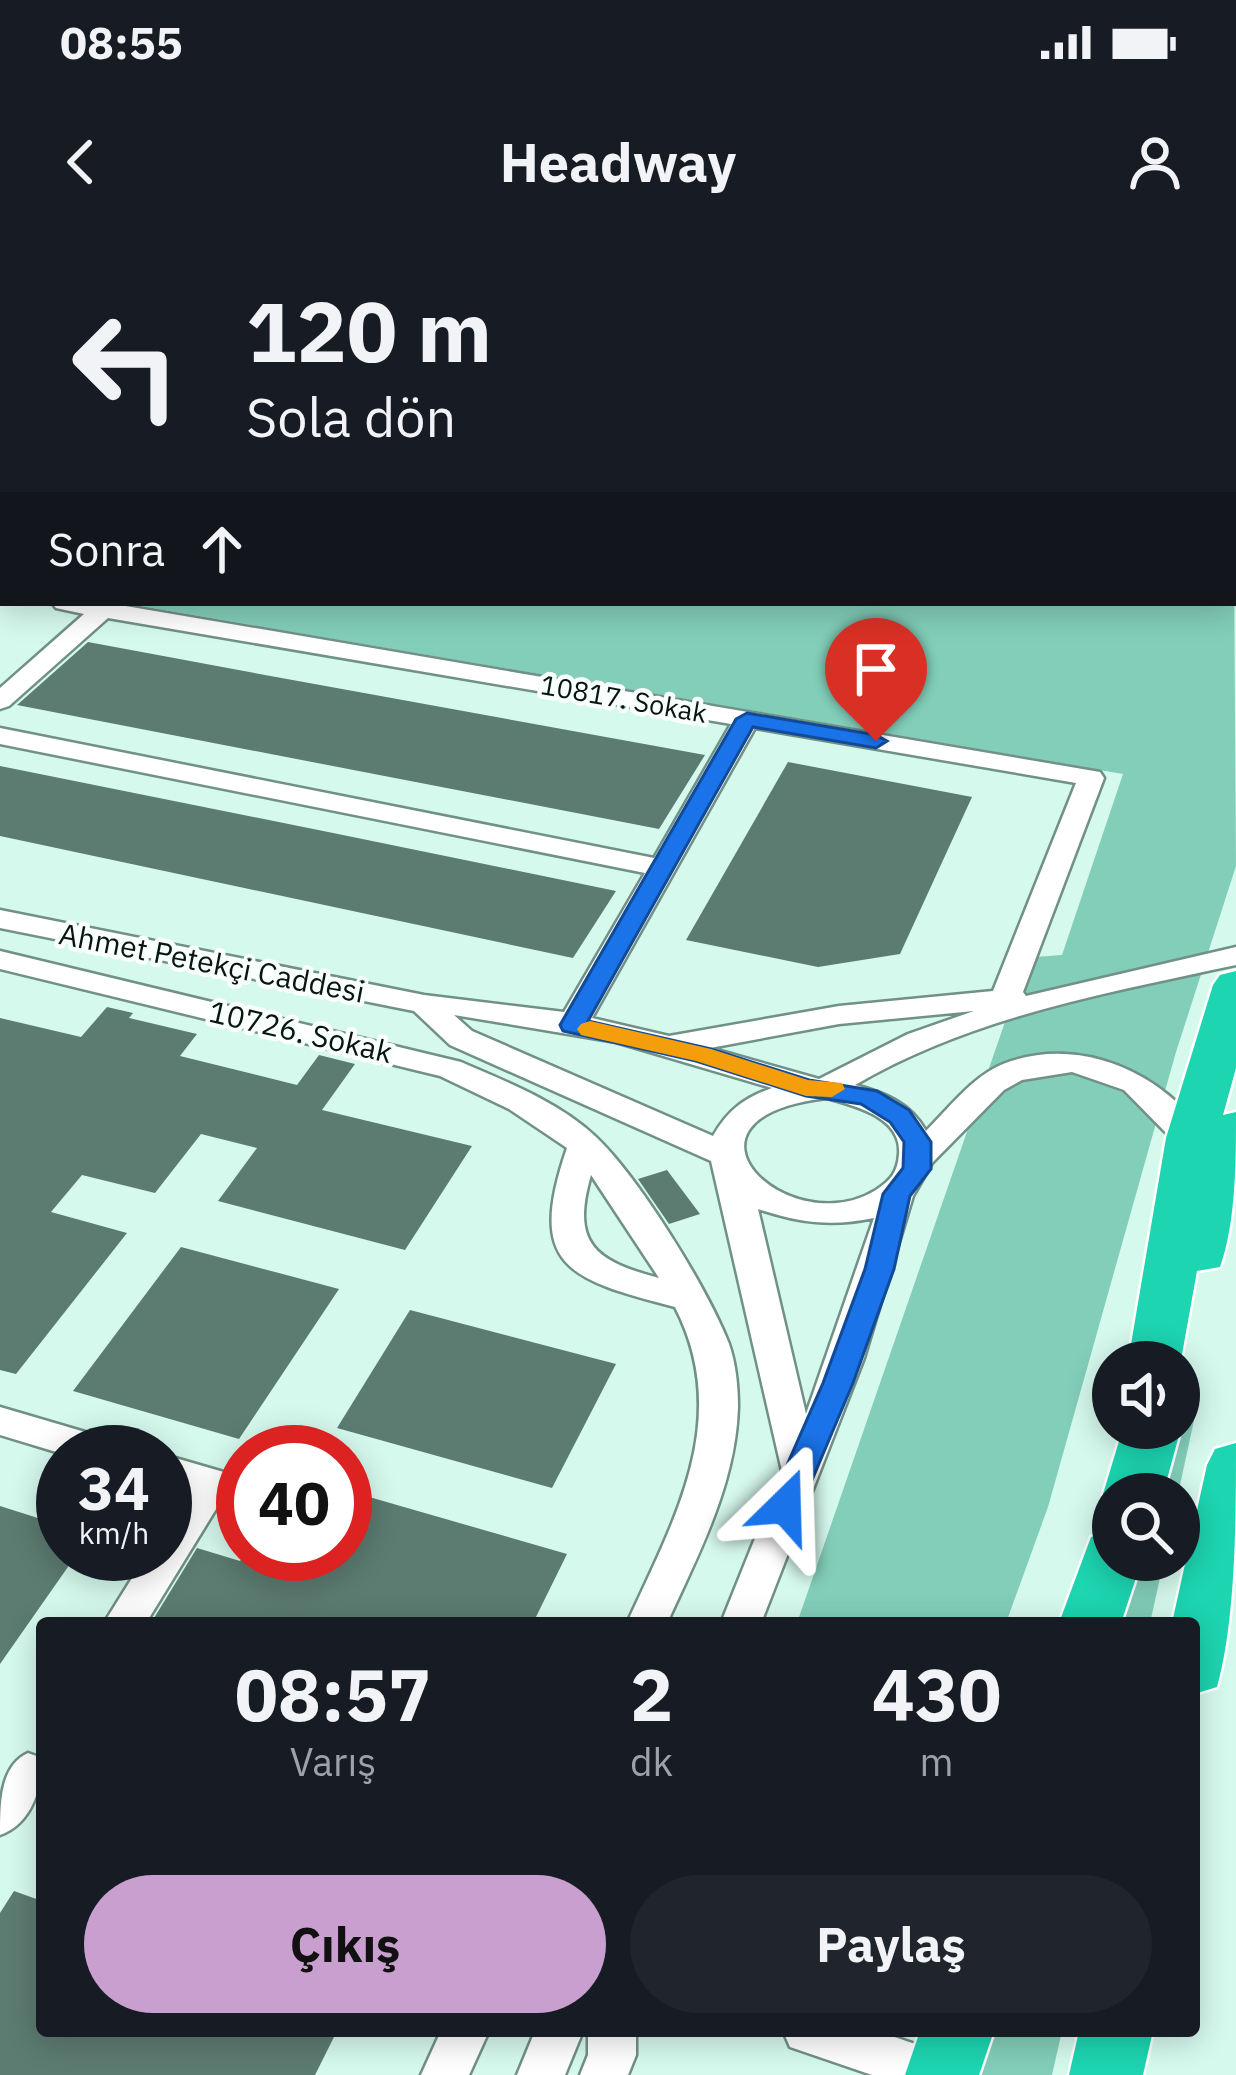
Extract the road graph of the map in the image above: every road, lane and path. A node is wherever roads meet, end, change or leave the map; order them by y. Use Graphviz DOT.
graph roads {
  1 [pos="81,606"];
  2 [pos="103,610"];
  3 [pos="0,701"];
  4 [pos="747,719"];
  5 [pos="0,736"];
  6 [pos="662,868"];
  7 [pos="0,919"];
  8 [pos="1236,956"];
  9 [pos="0,960"];
  10 [pos="1236,985"];
  11 [pos="1061,995"];
  12 [pos="1005,999"];
  13 [pos="424,1004"];
  14 [pos="572,1025"];
  15 [pos="668,1046"];
  16 [pos="817,1088"];
  17 [pos="1214,1133"];
  18 [pos="585,1145"];
  19 [pos="920,1156"];
  20 [pos="730,1162"];
  21 [pos="897,1194"];
  22 [pos="686,1298"];
  23 [pos="1161,1341"];
  24 [pos="1174,1341"];
  25 [pos="0,1421"];
  26 [pos="36,1432"];
  27 [pos="1236,1465"];
  28 [pos="800,1467"];
  29 [pos="192,1477"];
  30 [pos="1236,1505"];
  31 [pos="192,1518"];
  32 [pos="151,1581"];
  33 [pos="1104,1581"];
  34 [pos="128,1617"];
  35 [pos="650,1617"];
  36 [pos="743,1617"];
  37 [pos="1092,1617"];
  38 [pos="1200,1642"];
  39 [pos="1200,1643"];
  40 [pos="36,1767"];
  41 [pos="0,1816"];
  42 [pos="462,2037"];
  43 [pos="557,2037"];
  44 [pos="612,2037"];
  45 [pos="825,2037"];
  46 [pos="955,2037"];
  47 [pos="1115,2037"];
  48 [pos="445,2075"];
  49 [pos="541,2075"];
  50 [pos="604,2075"];
  51 [pos="942,2075"];
  52 [pos="1106,2075"];
  1 -- 2 [label="street, 10817. Sokak"];
  2 -- 3 [label="street"];
  2 -- 4 [label="street, 10817. Sokak"];
  4 -- 6 [label="street"];
  4 -- 12 [label="street, 10817. Sokak"];
  5 -- 6 [label="street"];
  6 -- 14 [label="street"];
  7 -- 13 [label="street, Ahmet Petekçi Caddesi"];
  8 -- 11 [label="street"];
  9 -- 18 [label="street, 10726. Sokak"];
  10 -- 17 [label="highway"];
  11 -- 12 [label="street"];
  11 -- 16 [label="street"];
  12 -- 15 [label="street"];
  13 -- 14 [label="street, Ahmet Petekçi Caddesi"];
  13 -- 20 [label="street, Ahmet Petekçi Caddesi"];
  14 -- 15 [label="street, Ahmet Petekçi Caddesi"];
  15 -- 16 [label="street, Ahmet Petekçi Caddesi"];
  16 -- 19 [label="street"];
  16 -- 20 [label="street"];
  17 -- 19 [label="street"];
  17 -- 23 [label="highway"];
  17 -- 24 [label="highway"];
  18 -- 22 [label="street"];
  18 -- 22 [label="street"];
  19 -- 21 [label="street"];
  20 -- 21 [label="street"];
  20 -- 28 [label="street"];
  21 -- 28 [label="street"];
  22 -- 35 [label="street"];
  25 -- 26 [label="street"];
  27 -- 38 [label="highway"];
  28 -- 36 [label="street"];
  29 -- 31 [label="street"];
  30 -- 39 [label="highway"];
  32 -- 34 [label="street"];
  33 -- 37 [label="highway"];
  40 -- 41 [label="street"];
  42 -- 48 [label="street"];
  43 -- 49 [label="street"];
  44 -- 50 [label="street"];
  45 -- 51 [label="street"];
  46 -- 51 [label="highway"];
  47 -- 52 [label="highway"];
}
